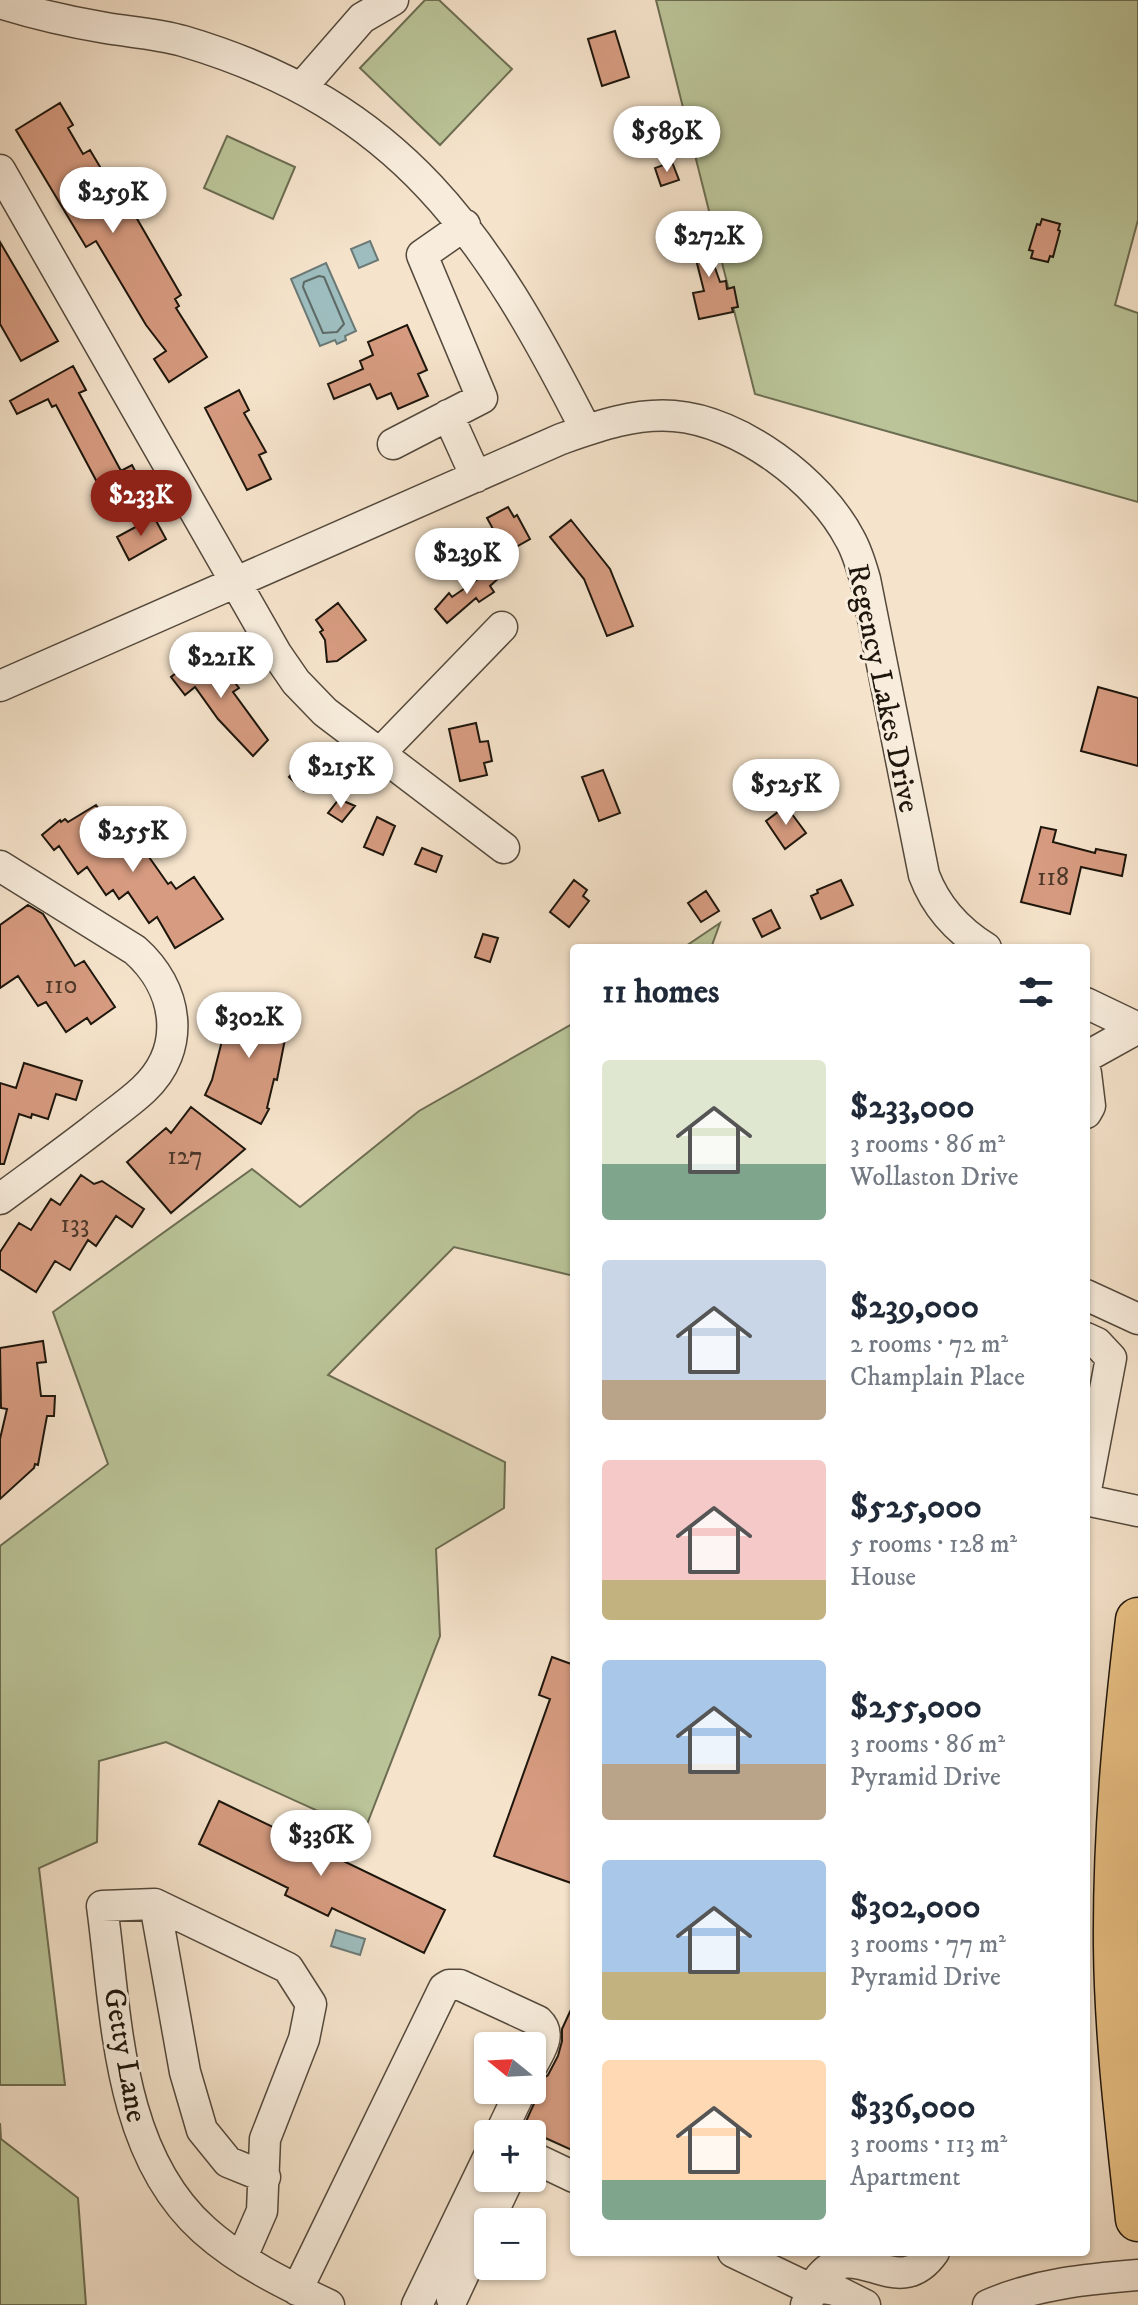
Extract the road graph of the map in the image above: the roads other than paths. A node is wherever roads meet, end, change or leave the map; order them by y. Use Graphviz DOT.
graph roads {
  1 [pos="393,0"];
  2 [pos="0,3"];
  3 [pos="364,9"];
  4 [pos="301,88"];
  5 [pos="0,170"];
  6 [pos="465,225"];
  7 [pos="448,415"];
  8 [pos="586,430"];
  9 [pos="393,444"];
  10 [pos="476,477"];
  11 [pos="236,582"];
  12 [pos="502,627"];
  13 [pos="0,686"];
  14 [pos="379,754"];
  15 [pos="504,848"];
  16 [pos="0,866"];
  17 [pos="980,944"];
  18 [pos="1090,1005"];
  19 [pos="1138,1028"];
  20 [pos="1090,1055"];
  21 [pos="0,1199"];
  22 [pos="1090,1297"];
  23 [pos="1138,1319"];
  24 [pos="1090,1340"];
  25 [pos="1090,1469"];
  26 [pos="1090,1501"];
  27 [pos="1138,1511"];
  28 [pos="1138,1620"];
  29 [pos="155,1904"];
  30 [pos="546,2032"];
  31 [pos="546,2164"];
  32 [pos="570,2175"];
  33 [pos="265,2177"];
  34 [pos="476,2192"];
  35 [pos="1138,2219"];
  36 [pos="474,2244"];
  37 [pos="741,2256"];
  38 [pos="932,2256"];
  39 [pos="242,2257"];
  40 [pos="1138,2275"];
  41 [pos="297,2290"];
  42 [pos="810,2296"];
  43 [pos="440,2299"];
  44 [pos="329,2305"];
  45 [pos="865,2305"];
  46 [pos="988,2305"];
  1 -- 3 [label="street"];
  2 -- 4 [label="street"];
  3 -- 4 [label="street"];
  4 -- 6 [label="street"];
  5 -- 11 [label="street"];
  6 -- 7 [label="street"];
  6 -- 8 [label="street"];
  7 -- 9 [label="street"];
  7 -- 10 [label="street"];
  8 -- 10 [label="street, Regency Lakes Drive"];
  8 -- 17 [label="street, Regency Lakes Drive"];
  10 -- 11 [label="street, Regency Lakes Drive"];
  11 -- 13 [label="street, Regency Lakes Drive"];
  11 -- 14 [label="street"];
  12 -- 14 [label="street"];
  14 -- 15 [label="street"];
  16 -- 21 [label="street"];
  18 -- 19 [label="street"];
  19 -- 20 [label="street"];
  22 -- 23 [label="street"];
  24 -- 25 [label="street"];
  26 -- 27 [label="street"];
  28 -- 35 [label="highway"];
  29 -- 33 [label="street"];
  29 -- 33 [label="street"];
  29 -- 39 [label="street, Getty Lane"];
  30 -- 41 [label="street"];
  31 -- 32 [label="street"];
  33 -- 39 [label="street"];
  34 -- 43 [label="street"];
  36 -- 43 [label="street"];
  37 -- 42 [label="street"];
  38 -- 42 [label="street"];
  39 -- 41 [label="street, Getty Lane"];
  40 -- 46 [label="street"];
  41 -- 44 [label="street, Getty Lane"];
  42 -- 45 [label="street"];
}
